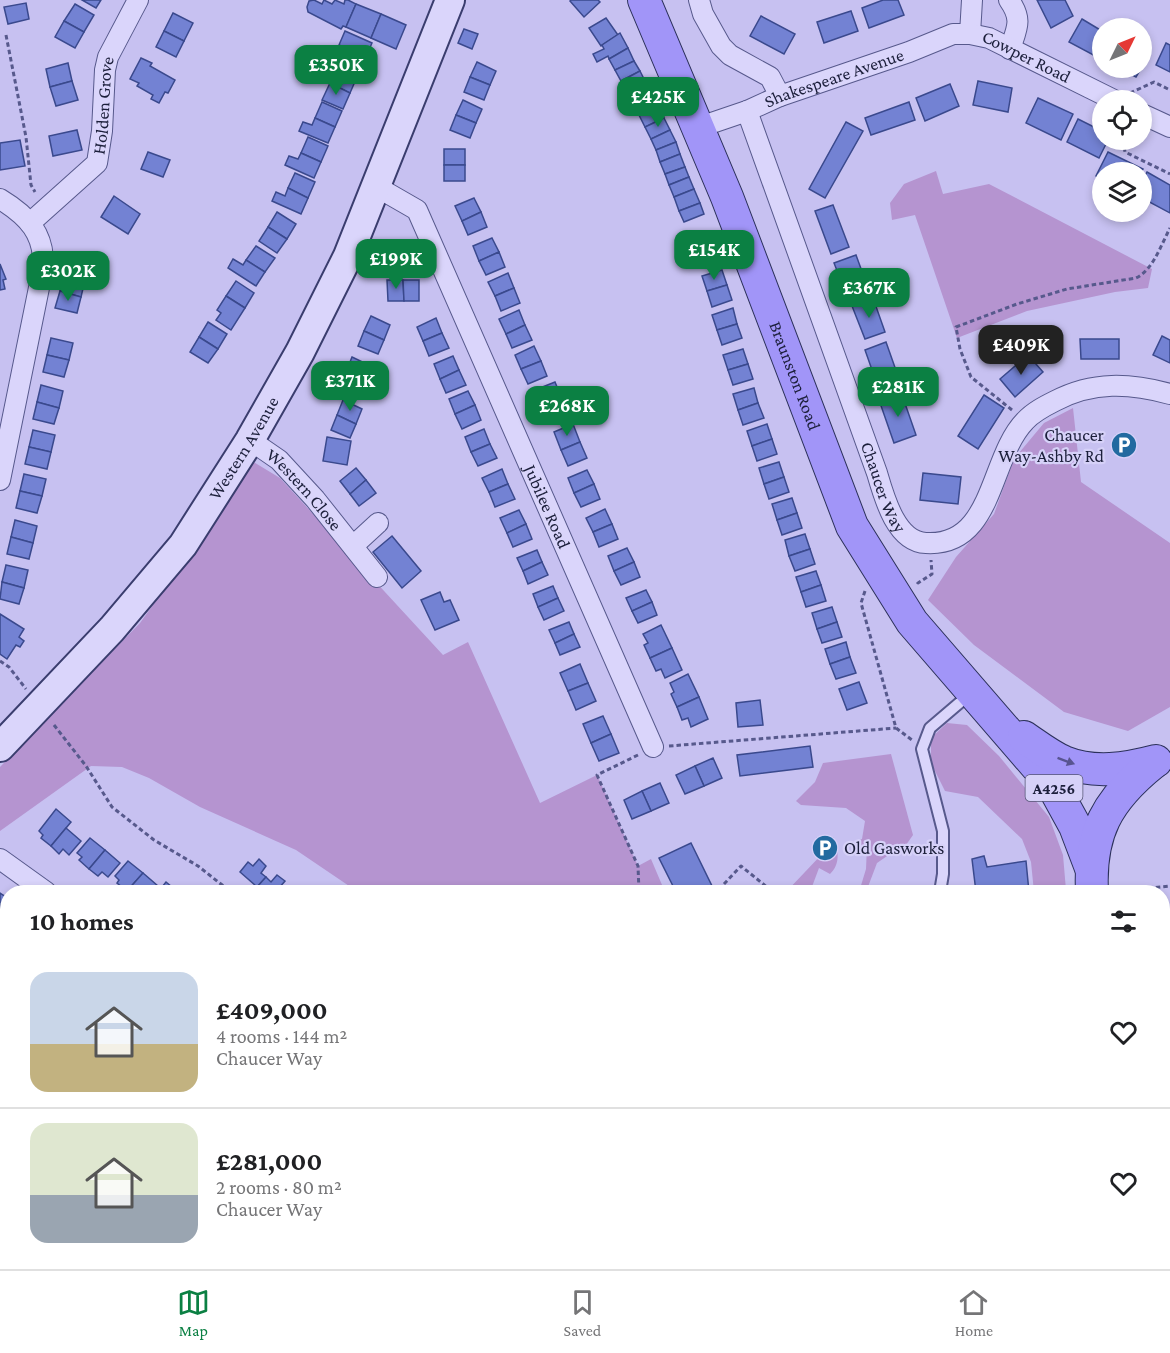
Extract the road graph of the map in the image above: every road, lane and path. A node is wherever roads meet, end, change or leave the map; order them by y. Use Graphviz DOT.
graph roads {
  1 [pos="138,0"];
  2 [pos="450,0"];
  3 [pos="644,0"];
  4 [pos="699,0"];
  5 [pos="972,0"];
  6 [pos="1009,0"];
  7 [pos="970,34"];
  8 [pos="6,35"];
  9 [pos="1010,49"];
  10 [pos="1101,90"];
  11 [pos="1137,90"];
  12 [pos="1170,90"];
  13 [pos="780,96"];
  14 [pos="747,111"];
  15 [pos="1152,119"];
  16 [pos="1170,128"];
  17 [pos="697,129"];
  18 [pos="1125,150"];
  19 [pos="1170,174"];
  20 [pos="377,187"];
  21 [pos="0,199"];
  22 [pos="45,210"];
  23 [pos="30,223"];
  24 [pos="1170,228"];
  25 [pos="1170,394"];
  26 [pos="1024,421"];
  27 [pos="250,440"];
  28 [pos="0,480"];
  29 [pos="378,523"];
  30 [pos="352,546"];
  31 [pos="377,577"];
  32 [pos="0,661"];
  33 [pos="971,693"];
  34 [pos="39,706"];
  35 [pos="998,720"];
  36 [pos="896,728"];
  37 [pos="0,747"];
  38 [pos="653,747"];
  39 [pos="1163,758"];
  40 [pos="0,859"];
  41 [pos="1091,880"];
  42 [pos="724,884"];
  43 [pos="36,885"];
  44 [pos="222,885"];
  45 [pos="639,885"];
  46 [pos="764,885"];
  47 [pos="941,885"];
  1 -- 22 [label="street, Holden Grove"];
  2 -- 20 [label="street, Western Avenue"];
  3 -- 17 [label="main road, Braunston Road"];
  4 -- 13 [label="street"];
  5 -- 7 [label="street"];
  6 -- 9 [label="street"];
  7 -- 9 [label="street, Cowper Road"];
  7 -- 13 [label="street, Shakespeare Avenue"];
  8 -- 22 [label="path"];
  9 -- 10 [label="street, Cowper Road"];
  11 -- 12 [label="path"];
  13 -- 14 [label="street, Shakespeare Avenue"];
  14 -- 17 [label="street, Shakespeare Avenue"];
  14 -- 26 [label="street, Chaucer Way"];
  15 -- 16 [label="street"];
  17 -- 33 [label="main road, Braunston Road / A4256"];
  18 -- 19 [label="path"];
  20 -- 27 [label="street, Western Avenue"];
  20 -- 38 [label="street, Jubilee Road"];
  21 -- 23 [label="street"];
  22 -- 23 [label="street, Holden Grove"];
  23 -- 28 [label="street"];
  24 -- 26 [label="path"];
  25 -- 26 [label="street, Chaucer Way"];
  27 -- 30 [label="street, Western Close"];
  27 -- 34 [label="street, Western Avenue"];
  29 -- 30 [label="street, Western Close"];
  30 -- 31 [label="street, Western Close"];
  32 -- 34 [label="path"];
  33 -- 35 [label="main road, Braunston Road / A4256"];
  33 -- 47 [label="lane"];
  34 -- 37 [label="street, Western Avenue"];
  34 -- 44 [label="path"];
  35 -- 39 [label="main road, Braunston Road / A4256, one-way"];
  35 -- 41 [label="main road, Braunston Road / A4256"];
  36 -- 38 [label="path"];
  38 -- 45 [label="path"];
  39 -- 41 [label="main road"];
  40 -- 43 [label="street"];
  42 -- 46 [label="path"];
}
